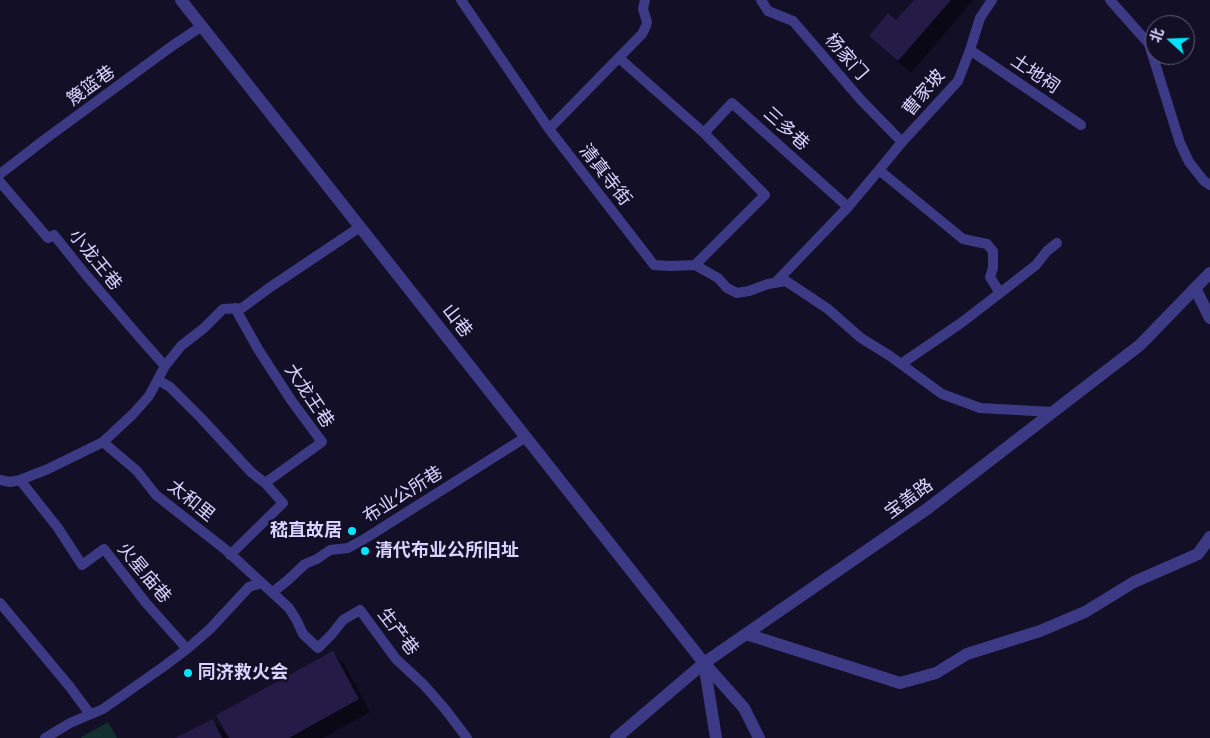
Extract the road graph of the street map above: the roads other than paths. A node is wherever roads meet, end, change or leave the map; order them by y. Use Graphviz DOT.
graph roads {
  1 [pos="181,0"];
  2 [pos="461,0"];
  3 [pos="645,0"];
  4 [pos="761,0"];
  5 [pos="992,0"];
  6 [pos="1110,0"];
  7 [pos="202,26"];
  8 [pos="970,50"];
  9 [pos="619,58"];
  10 [pos="1080,125"];
  11 [pos="549,129"];
  12 [pos="704,133"];
  13 [pos="902,142"];
  14 [pos="879,170"];
  15 [pos="0,174"];
  16 [pos="0,182"];
  17 [pos="1210,185"];
  18 [pos="848,207"];
  19 [pos="360,227"];
  20 [pos="1057,244"];
  21 [pos="695,265"];
  22 [pos="1210,273"];
  23 [pos="772,284"];
  24 [pos="1195,288"];
  25 [pos="1000,293"];
  26 [pos="235,308"];
  27 [pos="1210,318"];
  28 [pos="901,364"];
  29 [pos="165,366"];
  30 [pos="158,380"];
  31 [pos="1053,412"];
  32 [pos="526,437"];
  33 [pos="103,442"];
  34 [pos="0,480"];
  35 [pos="20,480"];
  36 [pos="264,483"];
  37 [pos="1210,537"];
  38 [pos="230,555"];
  39 [pos="261,583"];
  40 [pos="273,592"];
  41 [pos="0,602"];
  42 [pos="746,634"];
  43 [pos="187,649"];
  44 [pos="704,663"];
  45 [pos="90,714"];
  46 [pos="45,738"];
  47 [pos="467,738"];
  48 [pos="616,738"];
  49 [pos="716,738"];
  50 [pos="759,738"];
  1 -- 7 [label="street, 山巷"];
  2 -- 11 [label="lane, 清真寺街"];
  3 -- 9 [label="lane"];
  4 -- 13 [label="lane, 杨家门"];
  5 -- 8 [label="lane, 曹家坡"];
  6 -- 17 [label="lane"];
  7 -- 15 [label="lane, 篾篮巷"];
  7 -- 19 [label="street, 山巷"];
  8 -- 10 [label="lane, 土地祠"];
  8 -- 13 [label="lane, 曹家坡"];
  9 -- 11 [label="lane"];
  9 -- 12 [label="lane"];
  11 -- 21 [label="lane, 清真寺街"];
  12 -- 18 [label="lane, 三多巷"];
  12 -- 21 [label="lane"];
  13 -- 14 [label="lane, 曹家坡"];
  14 -- 18 [label="lane, 曹家坡"];
  14 -- 25 [label="lane"];
  16 -- 29 [label="lane, 小龙王巷"];
  18 -- 23 [label="lane, 曹家坡"];
  19 -- 26 [label="lane"];
  19 -- 32 [label="street, 山巷"];
  20 -- 25 [label="lane"];
  21 -- 23 [label="lane"];
  22 -- 24 [label="street, 宝盖路"];
  23 -- 28 [label="lane"];
  24 -- 27 [label="street"];
  24 -- 31 [label="street, 宝盖路"];
  25 -- 28 [label="lane"];
  26 -- 29 [label="lane"];
  26 -- 36 [label="lane, 大龙王巷"];
  28 -- 31 [label="lane"];
  29 -- 30 [label="lane"];
  30 -- 33 [label="lane"];
  30 -- 36 [label="lane"];
  31 -- 42 [label="street, 宝盖路"];
  32 -- 40 [label="lane, 布业公所巷"];
  32 -- 44 [label="street, 山巷"];
  33 -- 35 [label="lane"];
  33 -- 38 [label="lane, 太和里"];
  34 -- 35 [label="lane"];
  35 -- 43 [label="lane, 火星庙巷"];
  36 -- 38 [label="lane"];
  37 -- 42 [label="street"];
  38 -- 39 [label="lane, 太和里"];
  39 -- 40 [label="lane, 生产巷"];
  39 -- 43 [label="lane"];
  40 -- 47 [label="lane, 生产巷"];
  41 -- 45 [label="lane"];
  42 -- 44 [label="street, 宝盖路"];
  43 -- 45 [label="lane"];
  44 -- 48 [label="street, 宝盖路"];
  44 -- 49 [label="street"];
  44 -- 50 [label="street, 山巷"];
  45 -- 46 [label="lane"];
}
